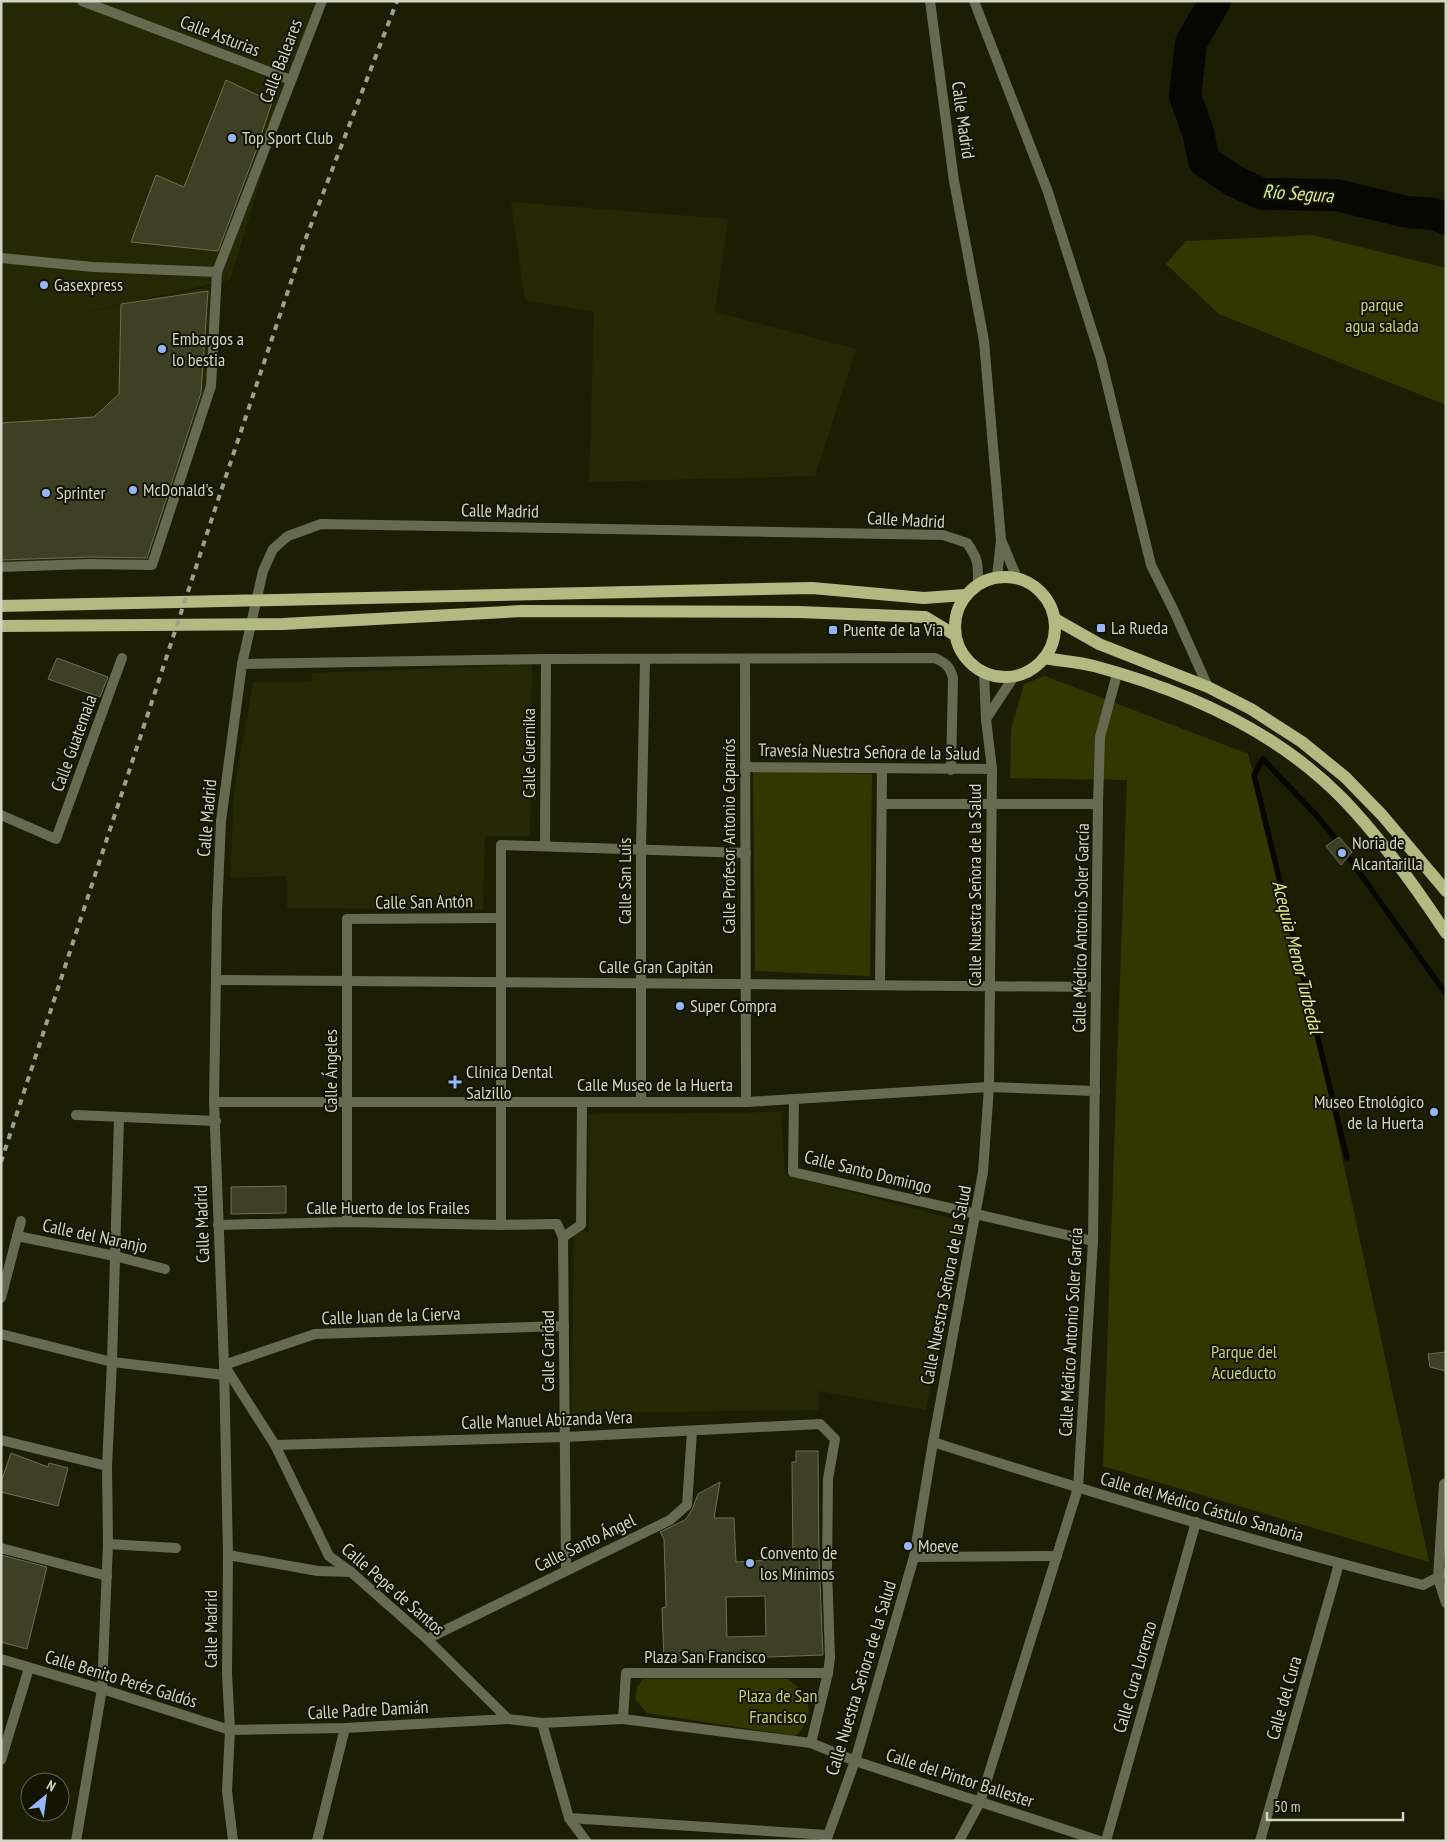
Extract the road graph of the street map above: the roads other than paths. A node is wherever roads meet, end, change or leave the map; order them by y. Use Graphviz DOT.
graph roads {
  1 [pos="82,1"];
  2 [pos="322,1"];
  3 [pos="930,1"];
  4 [pos="974,1"];
  5 [pos="291,80"];
  6 [pos="1,258"];
  7 [pos="217,272"];
  8 [pos="1001,540"];
  9 [pos="1,567"];
  10 [pos="997,577"];
  11 [pos="1017,578"];
  12 [pos="978,584"];
  13 [pos="965,595"];
  14 [pos="1,606"];
  15 [pos="1055,619"];
  16 [pos="1,626"];
  17 [pos="955,635"];
  18 [pos="122,658"];
  19 [pos="1045,658"];
  20 [pos="546,659"];
  21 [pos="645,660"];
  22 [pos="745,660"];
  23 [pos="242,664"];
  24 [pos="984,672"];
  25 [pos="1117,674"];
  26 [pos="1013,678"];
  27 [pos="1208,687"];
  28 [pos="986,719"];
  29 [pos="745,767"];
  30 [pos="882,769"];
  31 [pos="992,769"];
  32 [pos="951,770"];
  33 [pos="882,804"];
  34 [pos="992,804"];
  35 [pos="1098,804"];
  36 [pos="1,815"];
  37 [pos="545,846"];
  38 [pos="641,849"];
  39 [pos="746,853"];
  40 [pos="1446,891"];
  41 [pos="501,918"];
  42 [pos="347,919"];
  43 [pos="1446,933"];
  44 [pos="216,980"];
  45 [pos="347,981"];
  46 [pos="501,982"];
  47 [pos="641,984"];
  48 [pos="746,984"];
  49 [pos="880,985"];
  50 [pos="990,986"];
  51 [pos="1096,987"];
  52 [pos="990,1087"];
  53 [pos="1095,1091"];
  54 [pos="794,1099"];
  55 [pos="214,1102"];
  56 [pos="347,1102"];
  57 [pos="501,1102"];
  58 [pos="582,1102"];
  59 [pos="641,1102"];
  60 [pos="746,1102"];
  61 [pos="76,1115"];
  62 [pos="119,1118"];
  63 [pos="216,1121"];
  64 [pos="976,1214"];
  65 [pos="21,1221"];
  66 [pos="347,1222"];
  67 [pos="557,1224"];
  68 [pos="218,1225"];
  69 [pos="501,1225"];
  70 [pos="17,1236"];
  71 [pos="563,1237"];
  72 [pos="1093,1241"];
  73 [pos="115,1256"];
  74 [pos="166,1269"];
  75 [pos="1,1298"];
  76 [pos="564,1326"];
  77 [pos="1,1334"];
  78 [pos="112,1362"];
  79 [pos="224,1365"];
  80 [pos="224,1376"];
  81 [pos="692,1431"];
  82 [pos="565,1437"];
  83 [pos="1,1440"];
  84 [pos="932,1442"];
  85 [pos="275,1445"];
  86 [pos="107,1466"];
  87 [pos="1446,1483"];
  88 [pos="1078,1488"];
  89 [pos="1196,1522"];
  90 [pos="108,1544"];
  91 [pos="1,1548"];
  92 [pos="176,1548"];
  93 [pos="228,1555"];
  94 [pos="1057,1556"];
  95 [pos="914,1557"];
  96 [pos="1339,1564"];
  97 [pos="566,1570"];
  98 [pos="351,1572"];
  99 [pos="106,1576"];
  100 [pos="1442,1576"];
  101 [pos="1446,1603"];
  102 [pos="427,1639"];
  103 [pos="1,1660"];
  104 [pos="29,1668"];
  105 [pos="828,1673"];
  106 [pos="102,1689"];
  107 [pos="508,1719"];
  108 [pos="623,1719"];
  109 [pos="542,1723"];
  110 [pos="345,1728"];
  111 [pos="230,1730"];
  112 [pos="811,1742"];
  113 [pos="1,1758"];
  114 [pos="856,1761"];
  115 [pos="980,1802"];
  116 [pos="569,1818"];
  117 [pos="827,1838"];
  118 [pos="76,1841"];
  119 [pos="233,1841"];
  120 [pos="317,1841"];
  121 [pos="586,1841"];
  122 [pos="959,1841"];
  123 [pos="1100,1841"];
  124 [pos="1106,1841"];
  125 [pos="1260,1841"];
  1 -- 5 [label="street, Calle Asturias"];
  2 -- 5 [label="street, Calle Baleares"];
  3 -- 8 [label="street, Calle Madrid"];
  4 -- 27 [label="street"];
  5 -- 7 [label="street, Calle Baleares"];
  6 -- 7 [label="street"];
  7 -- 9 [label="street, Calle Baleares"];
  8 -- 10 [label="street, Calle Madrid"];
  8 -- 11 [label="street, Calle Madrid"];
  10 -- 11 [label="main road"];
  10 -- 12 [label="main road"];
  11 -- 15 [label="main road"];
  12 -- 13 [label="main road"];
  12 -- 23 [label="street, Calle Madrid"];
  13 -- 14 [label="main road"];
  13 -- 17 [label="main road"];
  15 -- 19 [label="main road"];
  15 -- 27 [label="main road"];
  16 -- 17 [label="main road"];
  17 -- 24 [label="main road"];
  18 -- 36 [label="street, Calle Guatemala"];
  19 -- 25 [label="main road"];
  19 -- 26 [label="main road"];
  20 -- 21 [label="street"];
  20 -- 23 [label="street"];
  20 -- 37 [label="street, Calle Guernika"];
  21 -- 22 [label="street"];
  21 -- 38 [label="street, Calle San Luis"];
  22 -- 29 [label="street, Calle Profesor Antonio Caparrós"];
  22 -- 32 [label="street"];
  23 -- 44 [label="street, Calle Madrid"];
  24 -- 26 [label="main road"];
  24 -- 28 [label="street, Calle Nuestra Señora de la Salud"];
  25 -- 35 [label="street, Calle Médico Antonio Soler García"];
  25 -- 43 [label="main road"];
  26 -- 28 [label="street"];
  27 -- 40 [label="main road"];
  28 -- 31 [label="street, Calle Nuestra Señora de la Salud"];
  29 -- 30 [label="street, Travesía Nuestra Señora de la Salud"];
  29 -- 39 [label="street, Calle Profesor Antonio Caparrós"];
  30 -- 32 [label="street, Travesía Nuestra Señora de la Salud"];
  30 -- 33 [label="street"];
  31 -- 32 [label="street, Travesía Nuestra Señora de la Salud"];
  31 -- 34 [label="street, Calle Nuestra Señora de la Salud"];
  33 -- 34 [label="street"];
  33 -- 49 [label="street"];
  34 -- 35 [label="street"];
  34 -- 50 [label="street, Calle Nuestra Señora de la Salud"];
  35 -- 51 [label="street, Calle Médico Antonio Soler García"];
  37 -- 38 [label="street"];
  37 -- 41 [label="street"];
  38 -- 39 [label="street"];
  38 -- 47 [label="street, Calle San Luis"];
  39 -- 48 [label="street, Calle Profesor Antonio Caparrós"];
  41 -- 42 [label="street, Calle San Antón"];
  41 -- 46 [label="street"];
  42 -- 45 [label="street, Calle Ángeles"];
  44 -- 45 [label="street, Calle Gran Capitán"];
  44 -- 55 [label="street, Calle Madrid"];
  45 -- 46 [label="street, Calle Gran Capitán"];
  45 -- 56 [label="street, Calle Ángeles"];
  46 -- 47 [label="street, Calle Gran Capitán"];
  46 -- 57 [label="street"];
  47 -- 48 [label="street, Calle Gran Capitán"];
  47 -- 59 [label="street, Calle San Luis"];
  48 -- 49 [label="street, Calle Gran Capitán"];
  48 -- 60 [label="street, Calle Profesor Antonio Caparrós"];
  49 -- 50 [label="street, Calle Gran Capitán"];
  50 -- 51 [label="street, Calle Gran Capitán"];
  50 -- 52 [label="street, Calle Nuestra Señora de la Salud"];
  51 -- 53 [label="street, Calle Médico Antonio Soler García"];
  52 -- 53 [label="street, Calle Museo de la Huerta"];
  52 -- 54 [label="street, Calle Museo de la Huerta"];
  52 -- 64 [label="street, Calle Nuestra Señora de la Salud"];
  53 -- 72 [label="street, Calle Médico Antonio Soler García"];
  54 -- 60 [label="street, Calle Museo de la Huerta"];
  54 -- 64 [label="street, Calle Santo Domingo"];
  55 -- 56 [label="street, Calle Museo de la Huerta"];
  55 -- 63 [label="street, Calle Madrid"];
  56 -- 57 [label="street, Calle Museo de la Huerta"];
  56 -- 66 [label="street, Calle Ángeles"];
  57 -- 58 [label="street, Calle Museo de la Huerta"];
  57 -- 69 [label="street"];
  58 -- 59 [label="street, Calle Museo de la Huerta"];
  58 -- 71 [label="street"];
  59 -- 60 [label="street, Calle Museo de la Huerta"];
  61 -- 62 [label="street"];
  62 -- 63 [label="street"];
  62 -- 73 [label="street"];
  63 -- 68 [label="street, Calle Madrid"];
  64 -- 72 [label="street, Calle Santo Domingo"];
  64 -- 84 [label="street, Calle Nuestra Señora de la Salud"];
  65 -- 70 [label="street"];
  66 -- 68 [label="street, Calle Huerto de los Frailes"];
  66 -- 69 [label="street, Calle Huerto de los Frailes"];
  67 -- 69 [label="street, Calle Huerto de los Frailes"];
  67 -- 71 [label="street, Calle Caridad"];
  68 -- 79 [label="street, Calle Madrid"];
  70 -- 73 [label="street, Calle del Naranjo"];
  70 -- 75 [label="street"];
  71 -- 76 [label="street, Calle Caridad"];
  72 -- 88 [label="street, Calle Médico Antonio Soler García"];
  73 -- 74 [label="street, Calle del Naranjo"];
  73 -- 78 [label="street"];
  76 -- 79 [label="street, Calle Juan de la Cierva"];
  76 -- 82 [label="street, Calle Caridad"];
  77 -- 78 [label="street"];
  78 -- 80 [label="street"];
  78 -- 86 [label="street"];
  79 -- 80 [label="street, Calle Madrid"];
  79 -- 85 [label="street, Calle Pepe de Santos"];
  80 -- 93 [label="street, Calle Madrid"];
  81 -- 82 [label="street, Calle Manuel Abizanda Vera"];
  81 -- 97 [label="street, Calle Santo Ángel"];
  81 -- 105 [label="street, Calle Manuel Abizanda Vera"];
  82 -- 85 [label="street, Calle Manuel Abizanda Vera"];
  82 -- 97 [label="street, Calle Caridad"];
  83 -- 86 [label="street"];
  84 -- 88 [label="street, Calle del Médico Cástulo Sanabria"];
  84 -- 95 [label="street, Calle Nuestra Señora de la Salud"];
  85 -- 98 [label="street, Calle Pepe de Santos"];
  86 -- 90 [label="street"];
  87 -- 100 [label="street"];
  88 -- 89 [label="street, Calle del Médico Cástulo Sanabria"];
  88 -- 94 [label="street, Calle Médico Antonio Soler García"];
  89 -- 96 [label="street, Calle del Médico Cástulo Sanabria"];
  89 -- 124 [label="street, Calle Cura Lorenzo"];
  90 -- 92 [label="street"];
  90 -- 99 [label="street"];
  91 -- 99 [label="street"];
  93 -- 98 [label="street"];
  93 -- 111 [label="street, Calle Madrid"];
  94 -- 95 [label="street"];
  94 -- 115 [label="street, Calle Médico Antonio Soler García"];
  95 -- 114 [label="street, Calle Nuestra Señora de la Salud"];
  96 -- 100 [label="street, Calle del Médico Cástulo Sanabria"];
  96 -- 125 [label="street, Calle del Cura"];
  97 -- 102 [label="street, Calle Santo Ángel"];
  98 -- 102 [label="street, Calle Pepe de Santos"];
  99 -- 106 [label="street"];
  100 -- 101 [label="street"];
  102 -- 107 [label="street, Calle Pepe de Santos"];
  103 -- 104 [label="street, Calle Benito Peréz Galdós"];
  104 -- 106 [label="street, Calle Benito Peréz Galdós"];
  104 -- 113 [label="street"];
  105 -- 108 [label="street, Plaza San Francisco"];
  105 -- 112 [label="street"];
  106 -- 111 [label="street, Calle Benito Peréz Galdós"];
  106 -- 118 [label="street"];
  107 -- 109 [label="street"];
  107 -- 110 [label="street, Calle Padre Damián"];
  108 -- 109 [label="street"];
  108 -- 112 [label="street"];
  109 -- 116 [label="street"];
  110 -- 111 [label="street, Calle Padre Damián"];
  110 -- 120 [label="street"];
  111 -- 119 [label="street, Calle Madrid"];
  112 -- 114 [label="street, Calle del Pintor Ballester"];
  114 -- 115 [label="street, Calle del Pintor Ballester"];
  114 -- 117 [label="street, Calle Nuestra Señora de la Salud"];
  115 -- 122 [label="street, Calle Médico Antonio Soler García"];
  115 -- 123 [label="street, Calle del Pintor Ballester"];
  116 -- 117 [label="street"];
  116 -- 121 [label="street"];
}
